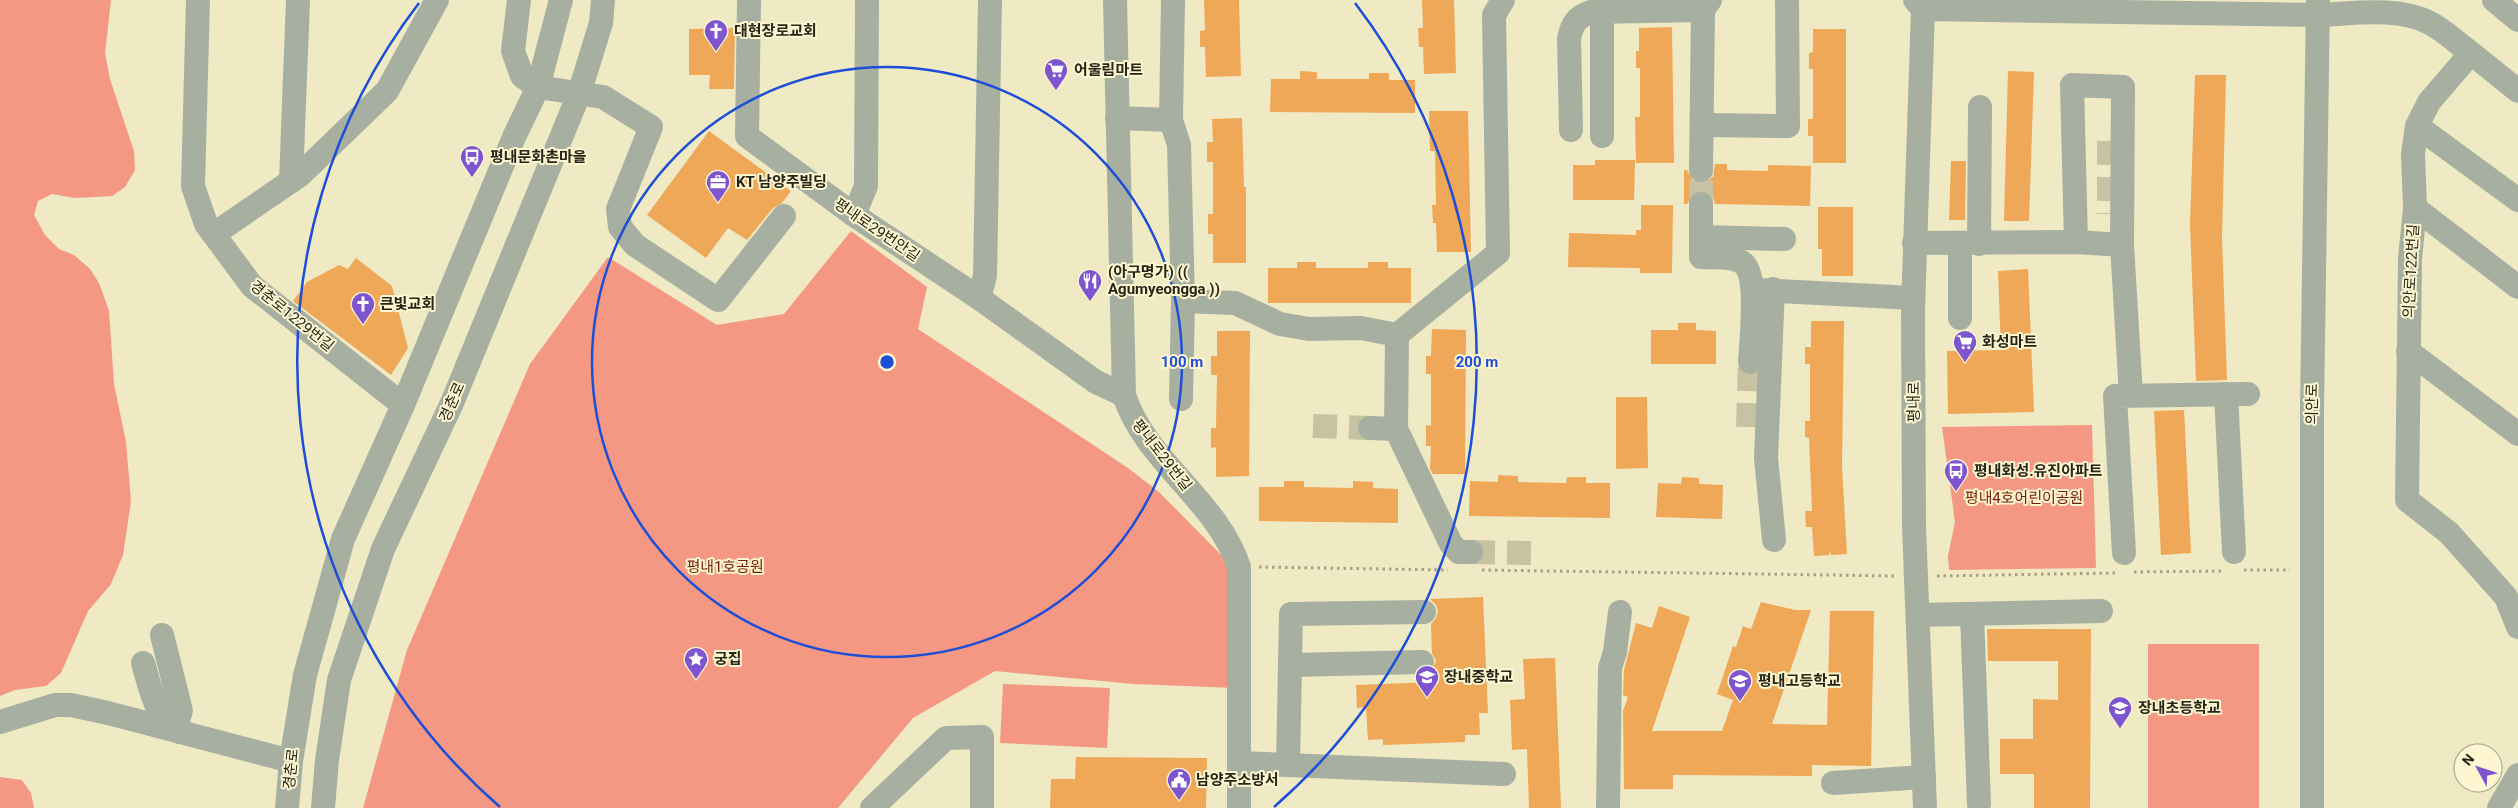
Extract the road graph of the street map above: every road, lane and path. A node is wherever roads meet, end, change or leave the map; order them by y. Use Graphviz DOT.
graph roads {
  1 [pos="198,0"];
  2 [pos="298,0"];
  3 [pos="437,0"];
  4 [pos="519,0"];
  5 [pos="561,0"];
  6 [pos="603,0"];
  7 [pos="749,0"];
  8 [pos="867,0"];
  9 [pos="990,0"];
  10 [pos="1115,0"];
  11 [pos="1173,0"];
  12 [pos="1503,0"];
  13 [pos="1787,0"];
  14 [pos="2494,0"];
  15 [pos="1706,5"];
  16 [pos="1919,5"];
  17 [pos="1602,6"];
  18 [pos="2318,8"];
  19 [pos="2518,20"];
  20 [pos="2470,54"];
  21 [pos="538,86"];
  22 [pos="2518,91"];
  23 [pos="579,94"];
  24 [pos="1980,107"];
  25 [pos="1117,118"];
  26 [pos="1171,120"];
  27 [pos="1702,125"];
  28 [pos="2418,126"];
  29 [pos="1571,130"];
  30 [pos="1602,136"];
  31 [pos="1701,170"];
  32 [pos="291,181"];
  33 [pos="2518,200"];
  34 [pos="1701,204"];
  35 [pos="2415,208"];
  36 [pos="854,214"];
  37 [pos="2109,214"];
  38 [pos="784,216"];
  39 [pos="214,234"];
  40 [pos="1701,237"];
  41 [pos="1784,239"];
  42 [pos="2076,242"];
  43 [pos="1914,244"];
  44 [pos="1969,244"];
  45 [pos="2116,245"];
  46 [pos="2518,287"];
  47 [pos="1762,290"];
  48 [pos="979,298"];
  49 [pos="1913,298"];
  50 [pos="1183,301"];
  51 [pos="1960,318"];
  52 [pos="1397,335"];
  53 [pos="2408,351"];
  54 [pos="1750,362"];
  55 [pos="1124,395"];
  56 [pos="2131,395"];
  57 [pos="1181,399"];
  58 [pos="403,405"];
  59 [pos="1370,428"];
  60 [pos="1396,429"];
  61 [pos="2518,434"];
  62 [pos="1774,540"];
  63 [pos="2124,553"];
  64 [pos="1469,564"];
  65 [pos="2236,564"];
  66 [pos="1239,567"];
  67 [pos="2311,569"];
  68 [pos="1916,576"];
  69 [pos="2101,611"];
  70 [pos="1424,612"];
  71 [pos="1620,612"];
  72 [pos="1972,614"];
  73 [pos="1918,615"];
  74 [pos="2518,627"];
  75 [pos="162,635"];
  76 [pos="1422,662"];
  77 [pos="144,663"];
  78 [pos="1290,665"];
  79 [pos="0,722"];
  80 [pos="180,732"];
  81 [pos="291,761"];
  82 [pos="1240,763"];
  83 [pos="1288,764"];
  84 [pos="1504,774"];
  85 [pos="2518,775"];
  86 [pos="1924,777"];
  87 [pos="1832,783"];
  88 [pos="1978,804"];
  89 [pos="287,808"];
  90 [pos="324,808"];
  91 [pos="872,808"];
  92 [pos="982,808"];
  93 [pos="1240,808"];
  94 [pos="1608,808"];
  95 [pos="1924,808"];
  96 [pos="2312,808"];
  97 [pos="2499,808"];
  1 -- 39 [label="street, 경춘로1229번길"];
  2 -- 32 [label="street"];
  3 -- 32 [label="street"];
  4 -- 21 [label="street"];
  5 -- 21 [label="street, 경춘로"];
  6 -- 23 [label="street, 경춘로"];
  7 -- 36 [label="street, 평내로29번안길"];
  8 -- 36 [label="street"];
  9 -- 48 [label="street"];
  10 -- 25 [label="street, 평내로29번길"];
  11 -- 26 [label="street"];
  12 -- 52 [label="street"];
  13 -- 27 [label="street"];
  14 -- 19 [label="street"];
  15 -- 17 [label="street"];
  15 -- 27 [label="street"];
  16 -- 18 [label="street"];
  16 -- 43 [label="street, 평내로"];
  17 -- 29 [label="street"];
  17 -- 30 [label="street"];
  18 -- 20 [label="street"];
  18 -- 67 [label="street, 의안로"];
  20 -- 22 [label="street"];
  20 -- 28 [label="street, 의안로122번길"];
  21 -- 23 [label="street"];
  21 -- 58 [label="street, 경춘로"];
  23 -- 38 [label="street"];
  23 -- 90 [label="street, 경춘로"];
  24 -- 44 [label="street"];
  25 -- 26 [label="street"];
  25 -- 55 [label="street, 평내로29번길"];
  26 -- 50 [label="street"];
  27 -- 31 [label="street"];
  28 -- 33 [label="street"];
  28 -- 35 [label="street, 의안로122번길"];
  32 -- 39 [label="street"];
  34 -- 40 [label="street"];
  35 -- 46 [label="street"];
  35 -- 53 [label="street, 의안로122번길"];
  36 -- 48 [label="street, 평내로29번안길"];
  37 -- 45 [label="street"];
  39 -- 58 [label="street, 경춘로1229번길"];
  40 -- 41 [label="street"];
  40 -- 47 [label="street"];
  42 -- 44 [label="street"];
  42 -- 45 [label="street"];
  42 -- 45 [label="street"];
  43 -- 44 [label="street"];
  43 -- 49 [label="street, 평내로"];
  44 -- 51 [label="street"];
  45 -- 56 [label="street"];
  47 -- 49 [label="street"];
  47 -- 54 [label="street"];
  47 -- 62 [label="street"];
  48 -- 55 [label="street, 평내로29번안길"];
  49 -- 68 [label="street, 평내로"];
  50 -- 52 [label="street"];
  50 -- 57 [label="street"];
  52 -- 60 [label="street"];
  53 -- 61 [label="street"];
  53 -- 74 [label="street, 의안로122번길"];
  55 -- 66 [label="street, 평내로29번길"];
  56 -- 63 [label="street"];
  56 -- 65 [label="street"];
  58 -- 81 [label="street, 경춘로"];
  59 -- 60 [label="street"];
  60 -- 64 [label="street"];
  64 -- 66 [label="path"];
  64 -- 68 [label="path"];
  65 -- 67 [label="path"];
  65 -- 68 [label="path"];
  66 -- 82 [label="street, 평내로29번길"];
  67 -- 96 [label="street, 의안로"];
  68 -- 73 [label="street, 평내로"];
  69 -- 72 [label="street"];
  70 -- 78 [label="street"];
  71 -- 94 [label="street"];
  72 -- 73 [label="street"];
  72 -- 88 [label="street"];
  73 -- 86 [label="street, 평내로"];
  75 -- 80 [label="street"];
  76 -- 78 [label="street"];
  77 -- 80 [label="street"];
  78 -- 83 [label="street"];
  79 -- 80 [label="street"];
  80 -- 81 [label="street"];
  81 -- 89 [label="street, 경춘로"];
  82 -- 83 [label="street"];
  82 -- 93 [label="street, 평내로29번길"];
  83 -- 84 [label="street"];
  85 -- 97 [label="street"];
  86 -- 87 [label="street"];
  86 -- 95 [label="street, 평내로"];
  91 -- 92 [label="street"];
}
